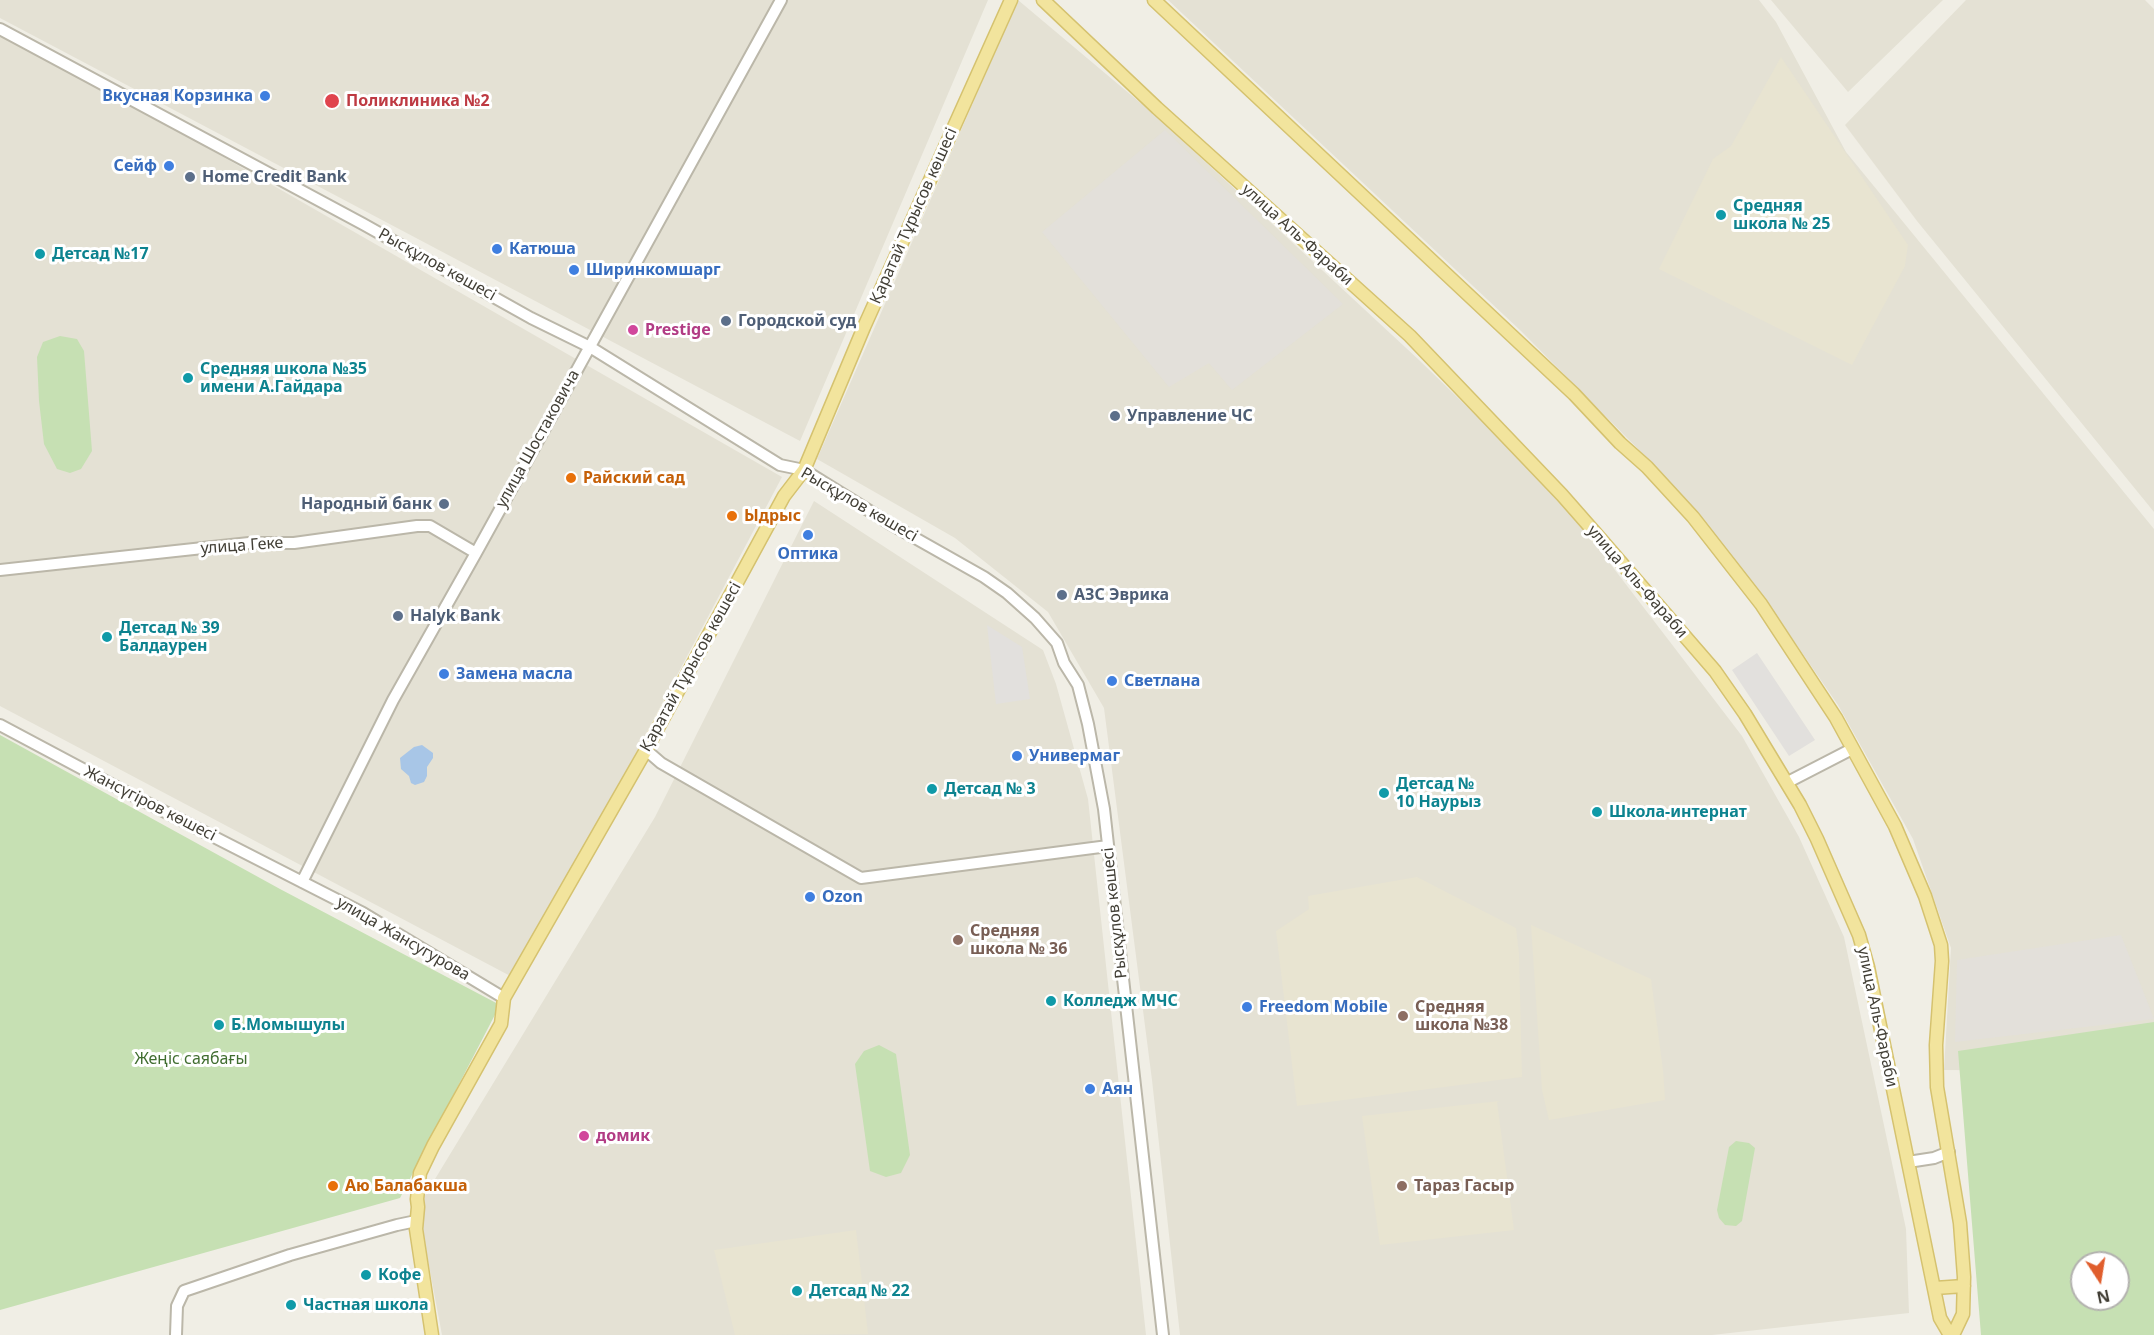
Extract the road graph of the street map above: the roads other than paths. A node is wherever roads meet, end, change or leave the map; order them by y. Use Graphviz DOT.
graph roads {
  1 [pos="781,0"];
  2 [pos="1011,0"];
  3 [pos="1043,0"];
  4 [pos="1154,0"];
  5 [pos="0,30"];
  6 [pos="590,347"];
  7 [pos="804,470"];
  8 [pos="476,553"];
  9 [pos="0,570"];
  10 [pos="0,725"];
  11 [pos="1852,748"];
  12 [pos="646,750"];
  13 [pos="1788,782"];
  14 [pos="1108,846"];
  15 [pos="302,882"];
  16 [pos="504,998"];
  17 [pos="1949,1152"];
  18 [pos="1908,1161"];
  19 [pos="416,1221"];
  20 [pos="1964,1286"];
  21 [pos="1935,1288"];
  22 [pos="176,1335"];
  23 [pos="432,1335"];
  24 [pos="1163,1335"];
  25 [pos="1951,1335"];
  1 -- 6 [label="street, улица Шостаковича"];
  2 -- 7 [label="main road, Қаратай Тұрысов көшесі"];
  3 -- 13 [label="main road, улица Аль-Фараби"];
  4 -- 11 [label="main road, улица Аль-Фараби"];
  5 -- 6 [label="street, Рысқұлов көшесі"];
  6 -- 7 [label="street, Рысқұлов көшесі"];
  6 -- 8 [label="street, улица Шостаковича"];
  7 -- 12 [label="main road, Қаратай Тұрысов көшесі"];
  7 -- 14 [label="street, Рысқұлов көшесі"];
  8 -- 9 [label="street, улица Геке"];
  8 -- 15 [label="street, улица Шостаковича"];
  10 -- 15 [label="street, Жансүгіров көшесі"];
  11 -- 13 [label="street"];
  11 -- 17 [label="main road, улица Аль-Фараби"];
  12 -- 14 [label="street"];
  12 -- 16 [label="main road, Қаратай Тұрысов көшесі"];
  13 -- 18 [label="main road, улица Аль-Фараби"];
  14 -- 24 [label="street, Рысқұлов көшесі"];
  15 -- 16 [label="street, улица Жансугурова"];
  16 -- 19 [label="main road, Қаратай Тұрысов көшесі"];
  17 -- 18 [label="street"];
  17 -- 20 [label="main road, улица Аль-Фараби"];
  18 -- 21 [label="main road, улица Аль-Фараби"];
  19 -- 22 [label="street"];
  19 -- 23 [label="main road, Қаратай Тұрысов көшесі"];
  20 -- 21 [label="main road"];
  20 -- 25 [label="main road, улица Аль-Фараби"];
  21 -- 25 [label="main road, улица Аль-Фараби"];
}
